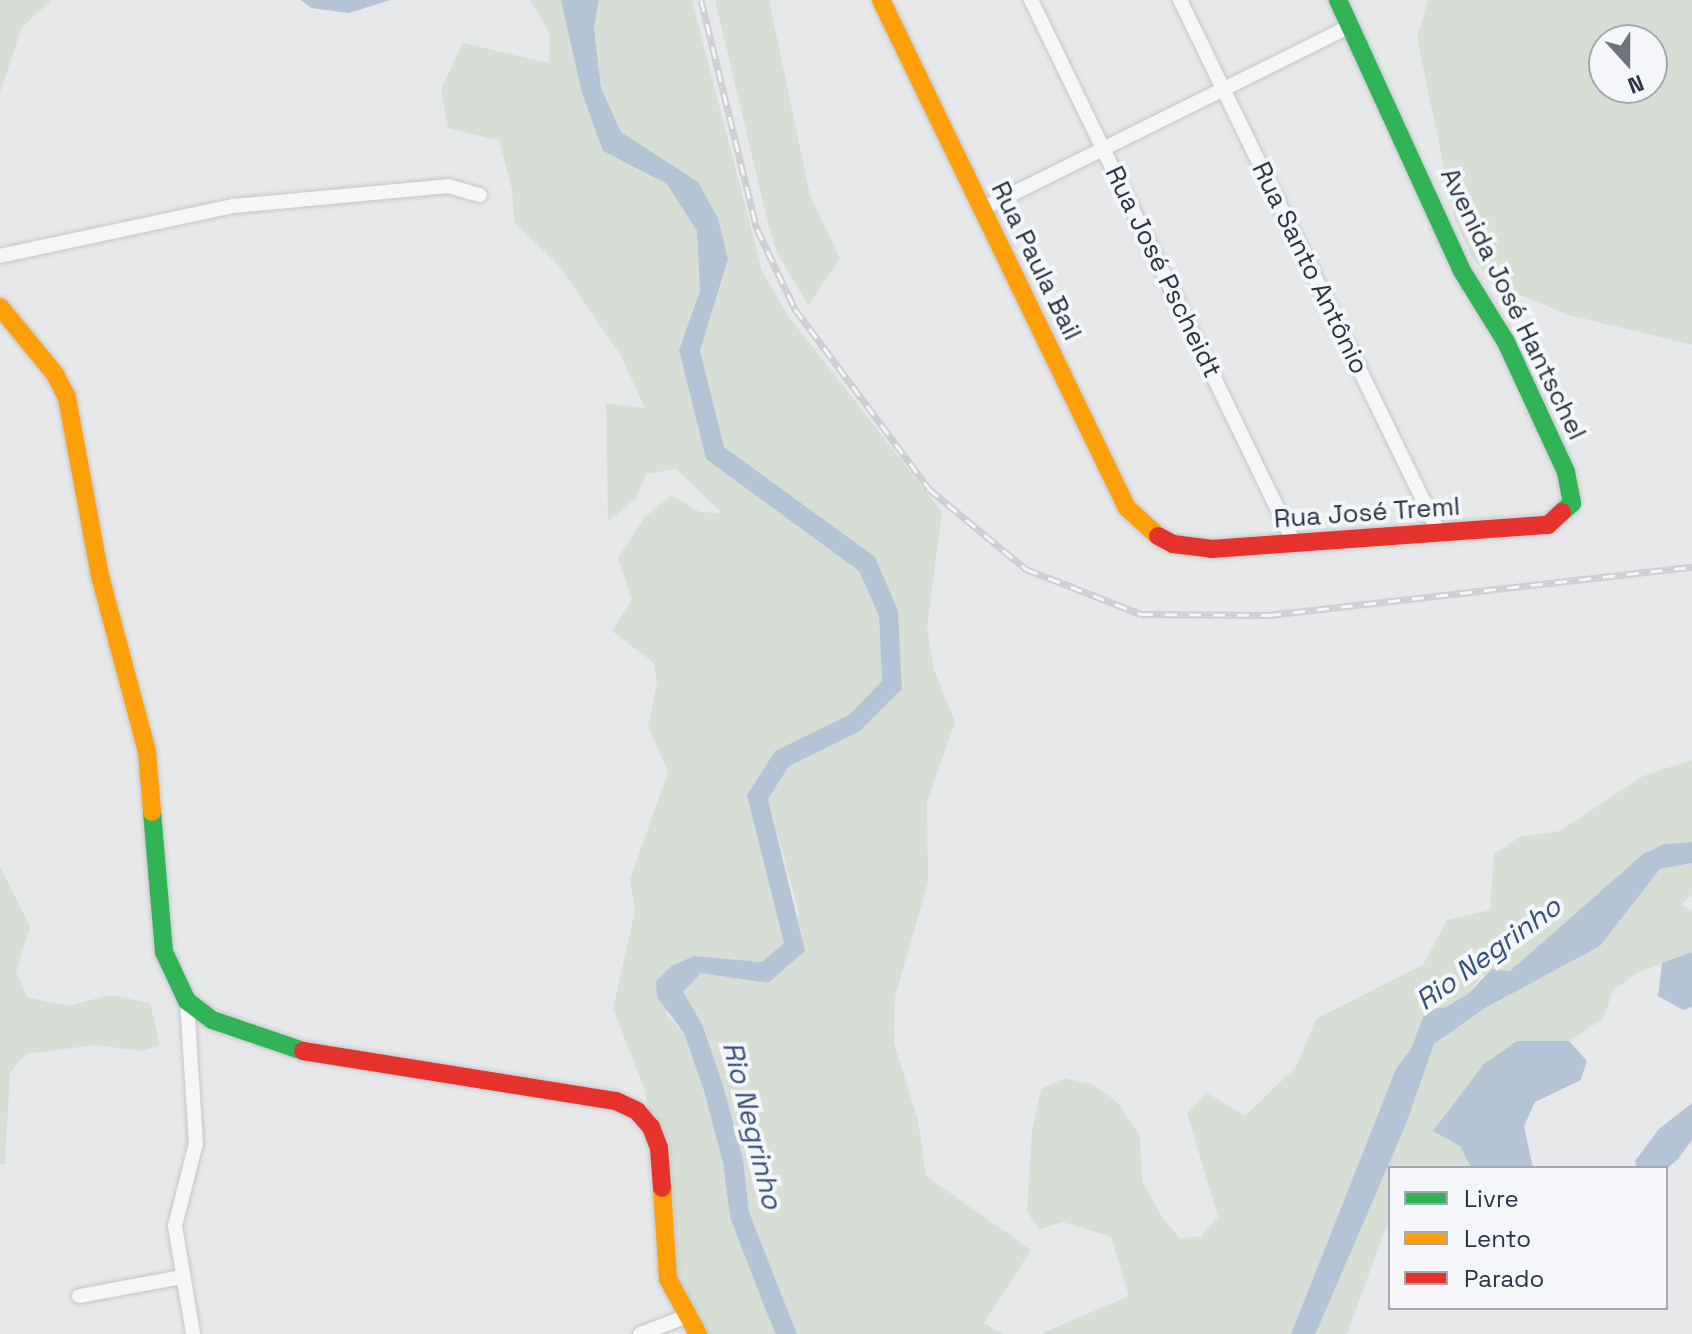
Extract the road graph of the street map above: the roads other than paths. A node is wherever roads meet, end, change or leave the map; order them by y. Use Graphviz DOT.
graph roads {
  1 [pos="881,0"];
  2 [pos="1031,0"];
  3 [pos="1180,0"];
  4 [pos="1338,0"];
  5 [pos="1351,26"];
  6 [pos="1224,89"];
  7 [pos="1104,149"];
  8 [pos="480,195"];
  9 [pos="982,209"];
  10 [pos="0,256"];
  11 [pos="0,307"];
  12 [pos="1572,503"];
  13 [pos="1440,535"];
  14 [pos="1156,536"];
  15 [pos="1295,545"];
  16 [pos="187,1001"];
  17 [pos="182,1277"];
  18 [pos="79,1296"];
  19 [pos="685,1317"];
  20 [pos="193,1334"];
  21 [pos="640,1334"];
  22 [pos="698,1334"];
  1 -- 9 [label="street, Rua Paula Bail"];
  2 -- 7 [label="street, Rua José Pscheidt"];
  3 -- 6 [label="street, Rua Santo Antônio"];
  4 -- 5 [label="street, Avenida José Hantschel"];
  5 -- 6 [label="street"];
  5 -- 12 [label="street, Avenida José Hantschel"];
  6 -- 7 [label="street"];
  6 -- 13 [label="street, Rua Santo Antônio"];
  7 -- 9 [label="street"];
  7 -- 15 [label="street, Rua José Pscheidt"];
  8 -- 10 [label="street"];
  9 -- 14 [label="street, Rua Paula Bail"];
  11 -- 16 [label="street"];
  12 -- 13 [label="street, Rua José Treml"];
  13 -- 15 [label="street, Rua José Treml"];
  14 -- 15 [label="street, Rua José Treml"];
  16 -- 17 [label="street"];
  16 -- 19 [label="street"];
  17 -- 18 [label="street"];
  17 -- 20 [label="street"];
  19 -- 21 [label="street"];
  19 -- 22 [label="street"];
}
